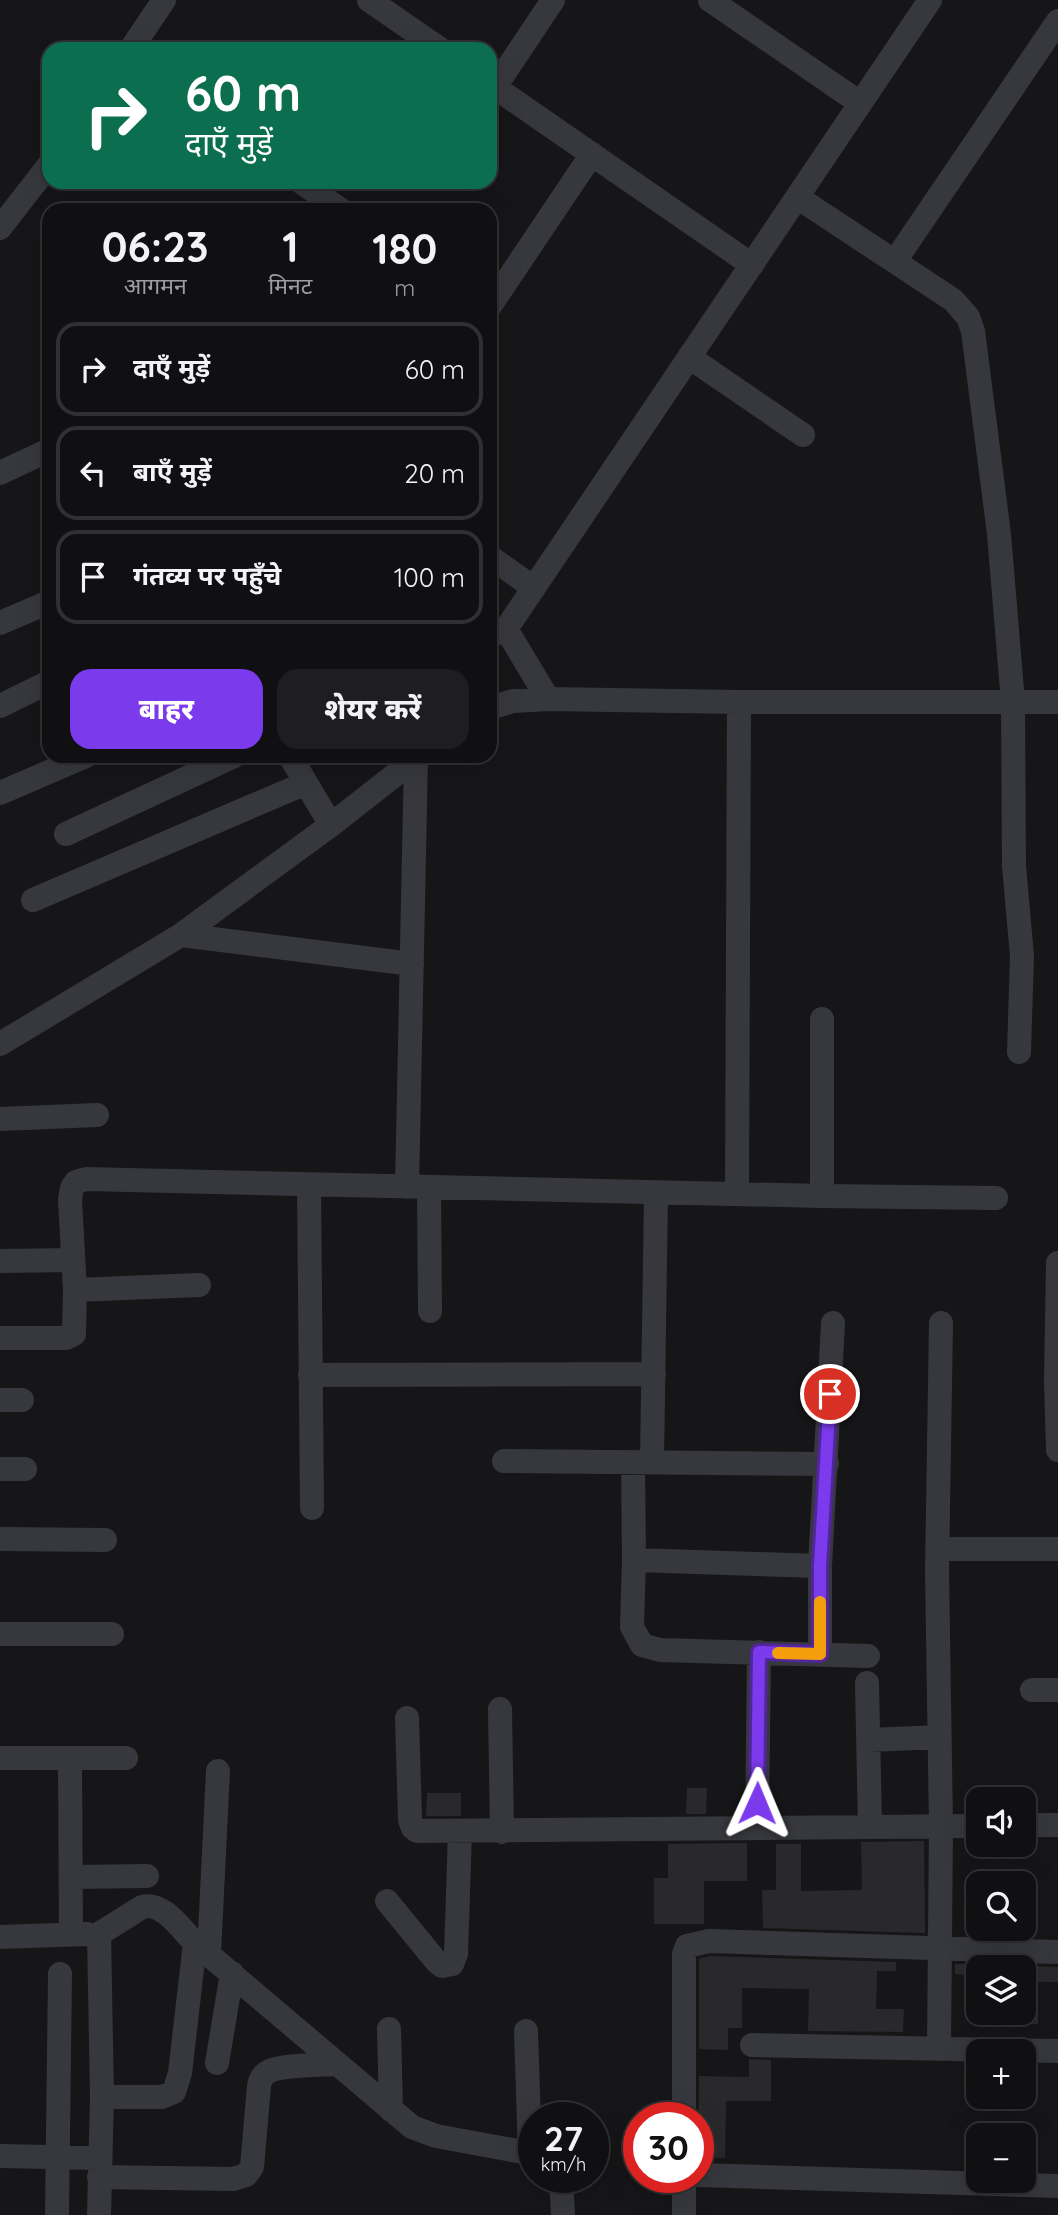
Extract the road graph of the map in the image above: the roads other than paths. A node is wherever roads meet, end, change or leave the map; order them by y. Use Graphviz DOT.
graph roads {
  1 [pos="369,0"];
  2 [pos="553,0"];
  3 [pos="710,0"];
  4 [pos="930,0"];
  5 [pos="162,1"];
  6 [pos="1058,21"];
  7 [pos="136,42"];
  8 [pos="430,42"];
  9 [pos="497,80"];
  10 [pos="497,89"];
  11 [pos="860,103"];
  12 [pos="592,154"];
  13 [pos="42,174"];
  14 [pos="311,189"];
  15 [pos="797,197"];
  16 [pos="331,203"];
  17 [pos="0,228"];
  18 [pos="895,261"];
  19 [pos="752,265"];
  20 [pos="497,296"];
  21 [pos="689,357"];
  22 [pos="803,435"];
  23 [pos="42,453"];
  24 [pos="0,473"];
  25 [pos="497,562"];
  26 [pos="534,588"];
  27 [pos="42,605"];
  28 [pos="0,623"];
  29 [pos="498,633"];
  30 [pos="42,685"];
  31 [pos="548,699"];
  32 [pos="739,702"];
  33 [pos="1013,702"];
  34 [pos="1058,702"];
  35 [pos="0,706"];
  36 [pos="497,706"];
  37 [pos="70,763"];
  38 [pos="219,763"];
  39 [pos="294,763"];
  40 [pos="410,763"];
  41 [pos="418,763"];
  42 [pos="306,783"];
  43 [pos="0,793"];
  44 [pos="331,825"];
  45 [pos="66,835"];
  46 [pos="33,900"];
  47 [pos="181,934"];
  48 [pos="412,964"];
  49 [pos="822,1020"];
  50 [pos="0,1044"];
  51 [pos="1019,1052"];
  52 [pos="97,1115"];
  53 [pos="0,1119"];
  54 [pos="309,1185"];
  55 [pos="418,1188"];
  56 [pos="656,1193"];
  57 [pos="737,1194"];
  58 [pos="822,1196"];
  59 [pos="996,1198"];
  60 [pos="73,1260"];
  61 [pos="0,1261"];
  62 [pos="1058,1263"];
  63 [pos="200,1285"];
  64 [pos="75,1290"];
  65 [pos="430,1311"];
  66 [pos="833,1323"];
  67 [pos="941,1323"];
  68 [pos="0,1338"];
  69 [pos="654,1374"];
  70 [pos="310,1375"];
  71 [pos="1057,1380"];
  72 [pos="1058,1450"];
  73 [pos="504,1461"];
  74 [pos="642,1462"];
  75 [pos="827,1464"];
  76 [pos="0,1469"];
  77 [pos="25,1469"];
  78 [pos="312,1508"];
  79 [pos="0,1539"];
  80 [pos="105,1540"];
  81 [pos="938,1549"];
  82 [pos="1058,1549"];
  83 [pos="634,1560"];
  84 [pos="820,1566"];
  85 [pos="0,1633"];
  86 [pos="112,1634"];
  87 [pos="759,1652"];
  88 [pos="820,1654"];
  89 [pos="868,1656"];
  90 [pos="867,1683"];
  91 [pos="1032,1690"];
  92 [pos="1058,1690"];
  93 [pos="500,1709"];
  94 [pos="407,1718"];
  95 [pos="939,1737"];
  96 [pos="869,1740"];
  97 [pos="0,1758"];
  98 [pos="70,1758"];
  99 [pos="126,1758"];
  100 [pos="218,1771"];
  101 [pos="1036,1825"];
  102 [pos="1058,1825"];
  103 [pos="941,1826"];
  104 [pos="966,1826"];
  105 [pos="870,1827"];
  106 [pos="757,1828"];
  107 [pos="460,1832"];
  108 [pos="502,1832"];
  109 [pos="147,1876"];
  110 [pos="71,1877"];
  111 [pos="387,1901"];
  112 [pos="71,1934"];
  113 [pos="99,1934"];
  114 [pos="0,1937"];
  115 [pos="939,1947"];
  116 [pos="202,1948"];
  117 [pos="1058,1952"];
  118 [pos="232,1973"];
  119 [pos="61,1974"];
  120 [pos="389,2028"];
  121 [pos="526,2031"];
  122 [pos="752,2045"];
  123 [pos="939,2048"];
  124 [pos="1058,2050"];
  125 [pos="217,2063"];
  126 [pos="337,2064"];
  127 [pos="102,2097"];
  128 [pos="529,2102"];
  129 [pos="684,2102"];
  130 [pos="391,2110"];
  131 [pos="518,2151"];
  132 [pos="0,2156"];
  133 [pos="56,2157"];
  134 [pos="99,2167"];
  135 [pos="714,2175"];
  136 [pos="1058,2186"];
  137 [pos="561,2193"];
  138 [pos="684,2193"];
  139 [pos="57,2215"];
  140 [pos="99,2215"];
  141 [pos="562,2215"];
  142 [pos="684,2215"];
  1 -- 8 [label="street"];
  2 -- 9 [label="street"];
  3 -- 11 [label="street"];
  4 -- 11 [label="street"];
  5 -- 7 [label="street"];
  6 -- 18 [label="street"];
  10 -- 12 [label="street"];
  11 -- 15 [label="street"];
  12 -- 19 [label="street"];
  12 -- 20 [label="street"];
  13 -- 17 [label="street"];
  14 -- 16 [label="street"];
  15 -- 18 [label="street"];
  15 -- 19 [label="street"];
  18 -- 33 [label="street"];
  19 -- 21 [label="street"];
  21 -- 22 [label="street"];
  21 -- 26 [label="street"];
  23 -- 24 [label="street"];
  25 -- 26 [label="street"];
  26 -- 29 [label="street"];
  27 -- 28 [label="street"];
  29 -- 31 [label="street"];
  30 -- 35 [label="street"];
  31 -- 32 [label="street"];
  31 -- 36 [label="street"];
  32 -- 33 [label="street"];
  32 -- 57 [label="street"];
  33 -- 34 [label="street"];
  33 -- 51 [label="street"];
  37 -- 43 [label="street"];
  38 -- 45 [label="street"];
  39 -- 42 [label="street"];
  40 -- 44 [label="street"];
  41 -- 48 [label="street"];
  42 -- 44 [label="street"];
  42 -- 46 [label="street"];
  44 -- 47 [label="street"];
  47 -- 48 [label="street"];
  47 -- 50 [label="street"];
  48 -- 55 [label="street"];
  49 -- 58 [label="street"];
  52 -- 53 [label="street"];
  54 -- 55 [label="street"];
  54 -- 60 [label="street"];
  54 -- 70 [label="street"];
  55 -- 56 [label="street"];
  55 -- 65 [label="street"];
  56 -- 57 [label="street"];
  56 -- 69 [label="street"];
  57 -- 58 [label="street"];
  58 -- 59 [label="street"];
  60 -- 61 [label="street"];
  60 -- 64 [label="street"];
  62 -- 71 [label="street"];
  63 -- 64 [label="street"];
  64 -- 68 [label="street"];
  66 -- 75 [label="street"];
  67 -- 81 [label="street"];
  69 -- 70 [label="street"];
  69 -- 74 [label="street"];
  70 -- 78 [label="street"];
  71 -- 72 [label="street"];
  73 -- 74 [label="street"];
  74 -- 75 [label="street"];
  74 -- 83 [label="street"];
  75 -- 84 [label="street"];
  76 -- 77 [label="street"];
  79 -- 80 [label="street"];
  81 -- 82 [label="street"];
  81 -- 95 [label="street"];
  83 -- 84 [label="street"];
  83 -- 87 [label="street"];
  84 -- 88 [label="street"];
  85 -- 86 [label="street"];
  87 -- 88 [label="street"];
  87 -- 106 [label="street"];
  88 -- 89 [label="street"];
  90 -- 96 [label="street"];
  91 -- 92 [label="street"];
  93 -- 108 [label="street"];
  94 -- 107 [label="street"];
  95 -- 96 [label="street"];
  95 -- 103 [label="street"];
  96 -- 105 [label="street"];
  97 -- 98 [label="street"];
  98 -- 99 [label="street"];
  98 -- 110 [label="street"];
  100 -- 116 [label="street"];
  101 -- 102 [label="street"];
  103 -- 104 [label="street"];
  103 -- 105 [label="street"];
  103 -- 115 [label="street"];
  105 -- 106 [label="street"];
  106 -- 108 [label="street"];
  107 -- 108 [label="street"];
  107 -- 111 [label="street"];
  109 -- 110 [label="street"];
  110 -- 112 [label="street"];
  112 -- 113 [label="street"];
  112 -- 114 [label="street"];
  113 -- 116 [label="street"];
  113 -- 127 [label="street"];
  115 -- 117 [label="street"];
  115 -- 123 [label="street"];
  115 -- 129 [label="street"];
  116 -- 118 [label="street"];
  116 -- 127 [label="street"];
  118 -- 125 [label="street"];
  118 -- 126 [label="street"];
  119 -- 133 [label="street"];
  120 -- 130 [label="street"];
  121 -- 128 [label="street"];
  122 -- 123 [label="street"];
  123 -- 124 [label="street"];
  126 -- 130 [label="street"];
  126 -- 134 [label="street"];
  127 -- 134 [label="street"];
  130 -- 131 [label="street"];
  132 -- 133 [label="street"];
  133 -- 134 [label="street"];
  133 -- 139 [label="street"];
  134 -- 140 [label="street"];
  135 -- 136 [label="street"];
  137 -- 141 [label="street"];
  138 -- 142 [label="street"];
}
